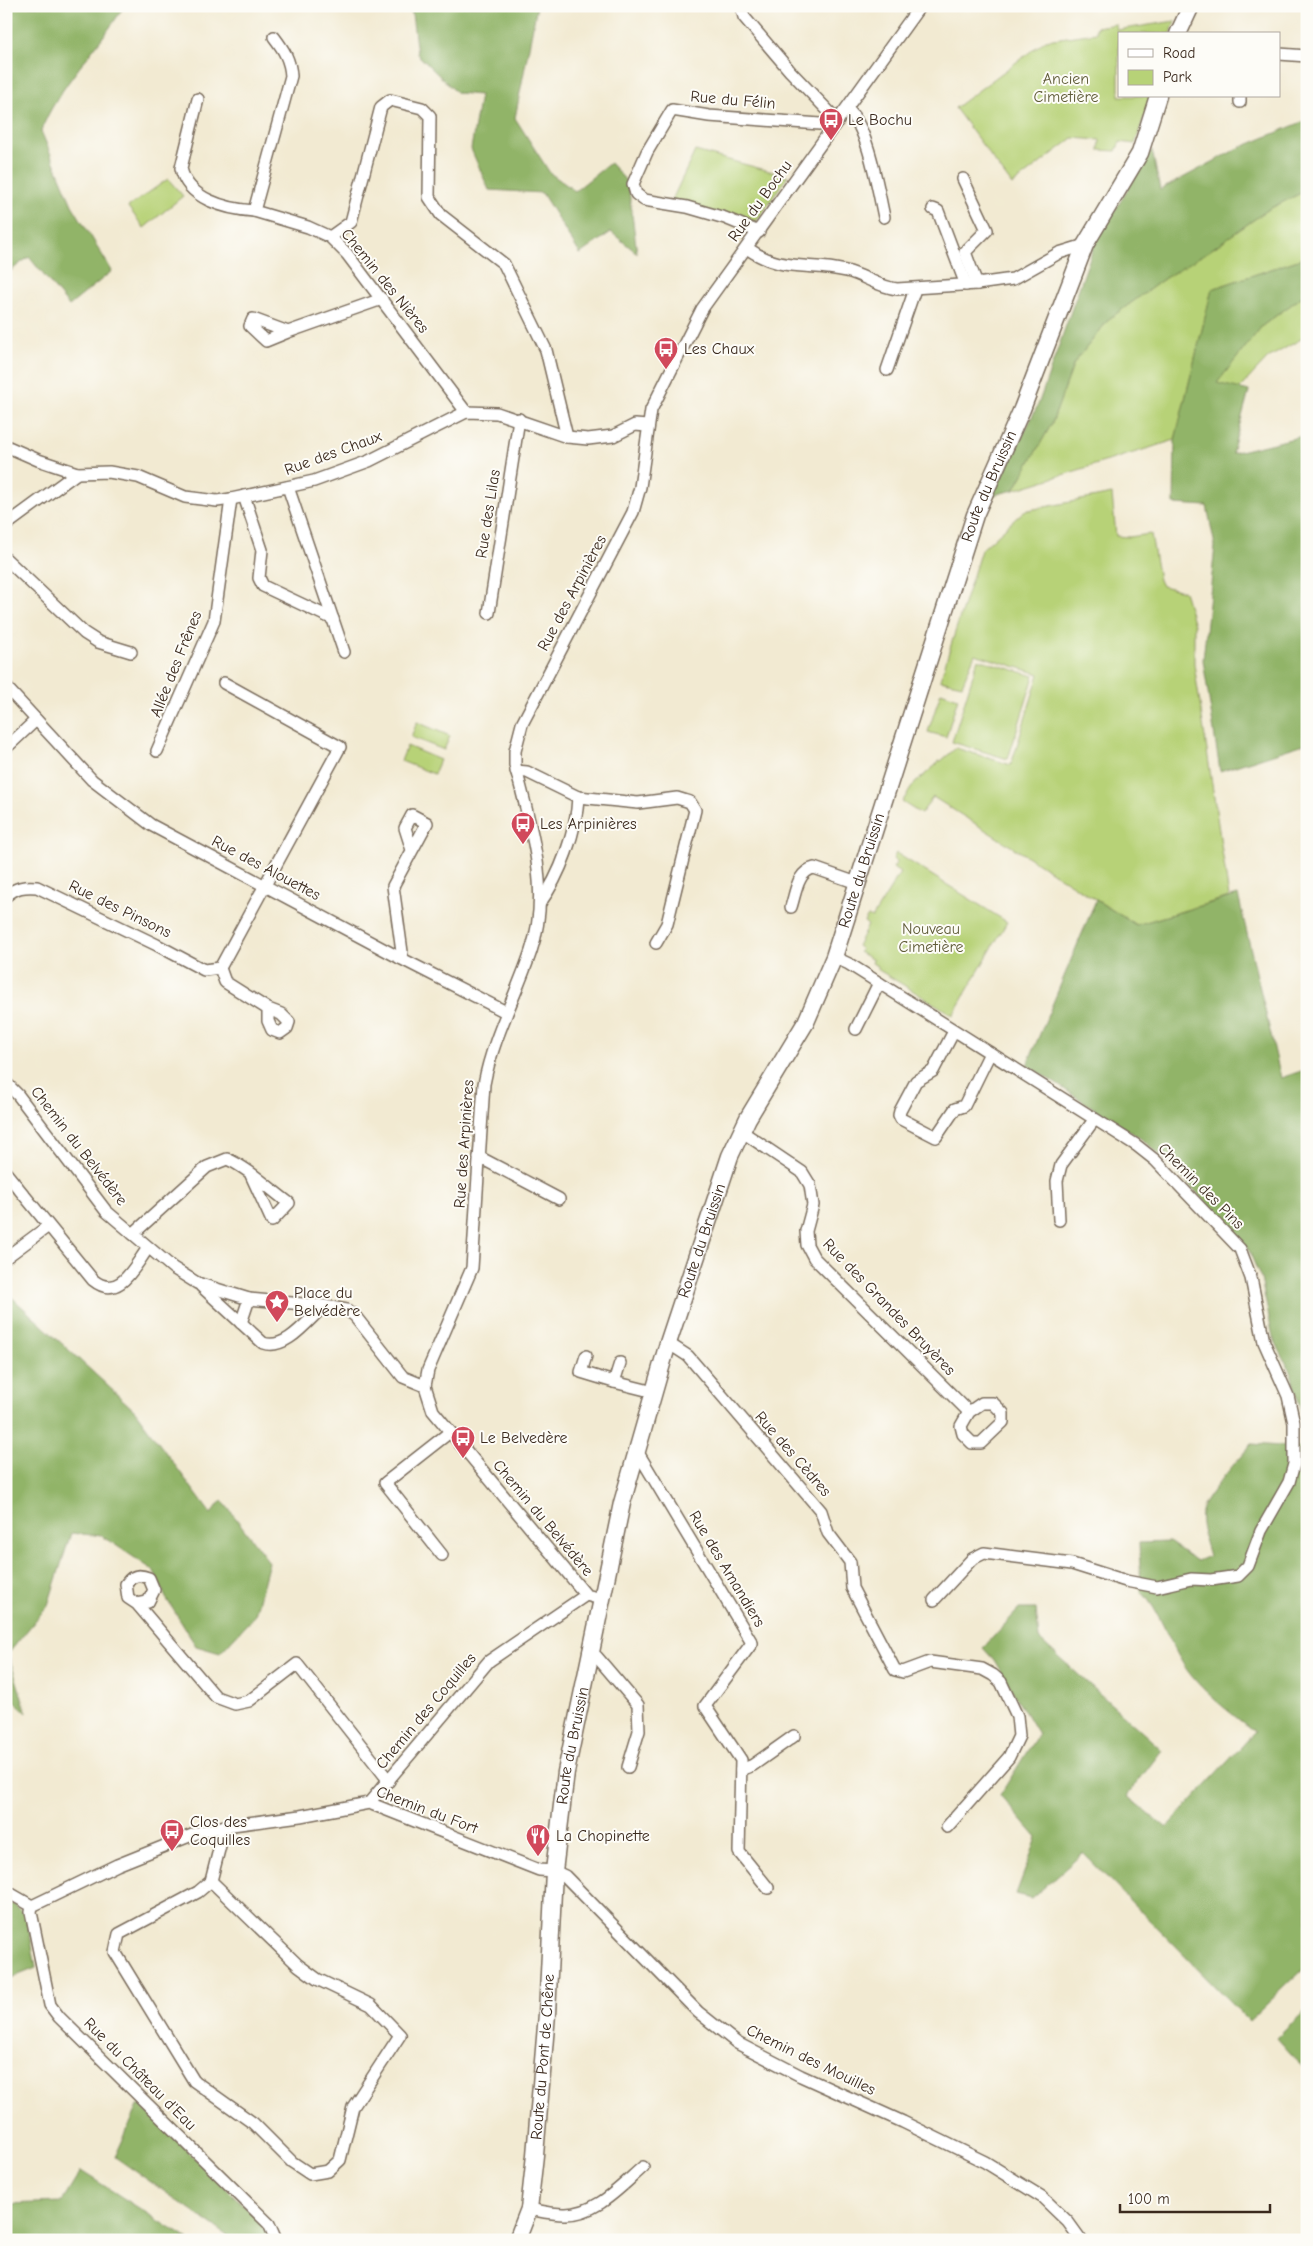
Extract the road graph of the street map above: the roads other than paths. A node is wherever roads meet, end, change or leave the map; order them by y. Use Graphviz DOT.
graph roads {
  1 [pos="742,6"];
  2 [pos="920,6"];
  3 [pos="1191,6"];
  4 [pos="1179,32"];
  5 [pos="274,37"];
  6 [pos="1280,54"];
  7 [pos="1307,56"];
  8 [pos="1157,98"];
  9 [pos="198,100"];
  10 [pos="847,109"];
  11 [pos="836,123"];
  12 [pos="964,178"];
  13 [pos="933,209"];
  14 [pos="254,211"];
  15 [pos="884,217"];
  16 [pos="758,232"];
  17 [pos="330,236"];
  18 [pos="1085,245"];
  19 [pos="747,248"];
  20 [pos="972,285"];
  21 [pos="915,289"];
  22 [pos="382,299"];
  23 [pos="288,332"];
  24 [pos="887,370"];
  25 [pos="466,412"];
  26 [pos="519,419"];
  27 [pos="647,426"];
  28 [pos="567,437"];
  29 [pos="6,446"];
  30 [pos="77,473"];
  31 [pos="288,487"];
  32 [pos="244,496"];
  33 [pos="230,499"];
  34 [pos="6,525"];
  35 [pos="6,559"];
  36 [pos="489,613"];
  37 [pos="333,619"];
  38 [pos="131,652"];
  39 [pos="344,652"];
  40 [pos="224,683"];
  41 [pos="6,687"];
  42 [pos="36,720"];
  43 [pos="6,748"];
  44 [pos="157,751"];
  45 [pos="516,771"];
  46 [pos="578,797"];
  47 [pos="412,850"];
  48 [pos="858,883"];
  49 [pos="265,886"];
  50 [pos="6,896"];
  51 [pos="540,903"];
  52 [pos="791,907"];
  53 [pos="656,943"];
  54 [pos="834,957"];
  55 [pos="400,958"];
  56 [pos="220,968"];
  57 [pos="879,983"];
  58 [pos="268,1009"];
  59 [pos="506,1012"];
  60 [pos="856,1029"];
  61 [pos="954,1031"];
  62 [pos="990,1053"];
  63 [pos="6,1083"];
  64 [pos="1094,1120"];
  65 [pos="741,1131"];
  66 [pos="479,1158"];
  67 [pos="6,1174"];
  68 [pos="251,1175"];
  69 [pos="559,1199"];
  70 [pos="1059,1220"];
  71 [pos="47,1226"];
  72 [pos="133,1234"];
  73 [pos="148,1248"];
  74 [pos="8,1256"];
  75 [pos="198,1283"];
  76 [pos="249,1299"];
  77 [pos="324,1306"];
  78 [pos="241,1323"];
  79 [pos="668,1343"];
  80 [pos="586,1356"];
  81 [pos="620,1362"];
  82 [pos="614,1382"];
  83 [pos="425,1386"];
  84 [pos="654,1392"];
  85 [pos="970,1412"];
  86 [pos="450,1432"];
  87 [pos="637,1451"];
  88 [pos="442,1555"];
  89 [pos="594,1597"];
  90 [pos="934,1600"];
  91 [pos="138,1604"];
  92 [pos="589,1651"];
  93 [pos="794,1736"];
  94 [pos="628,1767"];
  95 [pos="741,1770"];
  96 [pos="390,1781"];
  97 [pos="369,1803"];
  98 [pos="225,1826"];
  99 [pos="947,1827"];
  100 [pos="554,1871"];
  101 [pos="210,1881"];
  102 [pos="768,1888"];
  103 [pos="6,1891"];
  104 [pos="32,1906"];
  105 [pos="643,2167"];
  106 [pos="528,2209"];
  107 [pos="276,2240"];
  108 [pos="516,2240"];
  109 [pos="1081,2240"];
  1 -- 11 [label="street"];
  2 -- 10 [label="street, Rue du Bochu"];
  3 -- 4 [label="street"];
  5 -- 14 [label="street"];
  6 -- 7 [label="street"];
  8 -- 18 [label="street, Route du Bruissin"];
  9 -- 14 [label="street, Chemin des Nières"];
  10 -- 11 [label="street, Rue du Bochu"];
  10 -- 15 [label="street"];
  11 -- 16 [label="street, Rue du Bochu"];
  11 -- 16 [label="street, Rue du Félin"];
  12 -- 20 [label="street"];
  13 -- 20 [label="street"];
  14 -- 17 [label="street, Chemin des Nières"];
  16 -- 19 [label="street, Rue du Bochu"];
  17 -- 22 [label="street, Chemin des Nières"];
  17 -- 28 [label="street"];
  18 -- 20 [label="street"];
  18 -- 48 [label="street, Route du Bruissin"];
  19 -- 21 [label="street"];
  19 -- 27 [label="street, Rue du Bochu"];
  20 -- 21 [label="street"];
  21 -- 24 [label="street"];
  22 -- 23 [label="street"];
  22 -- 25 [label="street, Chemin des Nières"];
  25 -- 26 [label="street, Rue des Chaux"];
  25 -- 31 [label="street, Rue des Chaux"];
  26 -- 28 [label="street, Rue des Chaux"];
  26 -- 36 [label="street, Rue des Lilas"];
  27 -- 28 [label="street, Rue des Chaux"];
  27 -- 45 [label="street, Rue des Arpinières"];
  29 -- 30 [label="street"];
  30 -- 33 [label="street, Rue des Chaux"];
  30 -- 34 [label="street"];
  31 -- 32 [label="street, Rue des Chaux"];
  31 -- 37 [label="street"];
  32 -- 33 [label="street, Rue des Chaux"];
  32 -- 37 [label="street"];
  33 -- 44 [label="street, Allée des Frênes"];
  35 -- 38 [label="street"];
  37 -- 39 [label="street"];
  40 -- 49 [label="street"];
  41 -- 42 [label="street, Rue des Alouettes"];
  42 -- 43 [label="street"];
  42 -- 49 [label="street, Rue des Alouettes"];
  45 -- 46 [label="street"];
  45 -- 51 [label="street, Rue des Arpinières"];
  46 -- 51 [label="street, Rue des Arpinières"];
  46 -- 53 [label="street"];
  47 -- 55 [label="street"];
  48 -- 52 [label="street"];
  48 -- 54 [label="street, Route du Bruissin"];
  49 -- 55 [label="street, Rue des Alouettes"];
  49 -- 56 [label="street"];
  50 -- 56 [label="street, Rue des Pinsons"];
  51 -- 59 [label="street, Rue des Arpinières"];
  54 -- 57 [label="street, Chemin des Pins"];
  54 -- 65 [label="street, Route du Bruissin"];
  55 -- 59 [label="street, Rue des Alouettes"];
  56 -- 58 [label="street"];
  57 -- 60 [label="street"];
  57 -- 61 [label="street, Chemin des Pins"];
  59 -- 66 [label="street, Rue des Arpinières"];
  61 -- 62 [label="street, Chemin des Pins"];
  61 -- 62 [label="street"];
  62 -- 64 [label="street, Chemin des Pins"];
  63 -- 72 [label="street, Chemin du Belvédère"];
  64 -- 70 [label="street"];
  64 -- 90 [label="street, Chemin des Pins"];
  65 -- 79 [label="street, Route du Bruissin"];
  65 -- 85 [label="street, Rue des Grandes Bruyères"];
  66 -- 69 [label="street"];
  66 -- 83 [label="street, Rue des Arpinières"];
  67 -- 71 [label="street"];
  68 -- 72 [label="street"];
  71 -- 73 [label="street"];
  71 -- 74 [label="street"];
  72 -- 73 [label="street, Chemin du Belvédère"];
  73 -- 75 [label="street, Chemin du Belvédère"];
  75 -- 76 [label="street, Chemin du Belvédère"];
  75 -- 78 [label="street, Chemin du Belvédère"];
  76 -- 77 [label="street, Chemin du Belvédère"];
  76 -- 78 [label="street"];
  77 -- 78 [label="street, Chemin du Belvédère"];
  77 -- 83 [label="street, Chemin du Belvédère"];
  79 -- 84 [label="street, Route du Bruissin"];
  79 -- 99 [label="street, Rue des Cèdres"];
  80 -- 82 [label="street"];
  81 -- 82 [label="street"];
  82 -- 84 [label="street"];
  83 -- 86 [label="street, Chemin du Belvédère"];
  84 -- 87 [label="street, Route du Bruissin"];
  86 -- 88 [label="street"];
  86 -- 89 [label="street, Chemin du Belvédère"];
  87 -- 89 [label="street, Route du Bruissin"];
  87 -- 95 [label="street, Rue des Amandiers"];
  89 -- 92 [label="street, Route du Bruissin"];
  89 -- 96 [label="street, Chemin des Coquilles"];
  91 -- 96 [label="street"];
  92 -- 94 [label="street"];
  92 -- 100 [label="street, Route du Bruissin"];
  93 -- 95 [label="street"];
  95 -- 102 [label="street, Rue des Amandiers"];
  96 -- 97 [label="street, Chemin des Coquilles"];
  97 -- 98 [label="street, Chemin du Fort"];
  97 -- 100 [label="street, Chemin du Fort"];
  98 -- 101 [label="street"];
  98 -- 104 [label="street, Chemin du Fort"];
  100 -- 106 [label="street, Route du Pont de Chêne"];
  100 -- 109 [label="street, Chemin des Mouilles"];
  101 -- 101 [label="street"];
  103 -- 104 [label="street"];
  104 -- 107 [label="street, Rue du Château d'Eau"];
  105 -- 106 [label="street"];
  106 -- 108 [label="street, Route du Pont de Chêne"];
}
